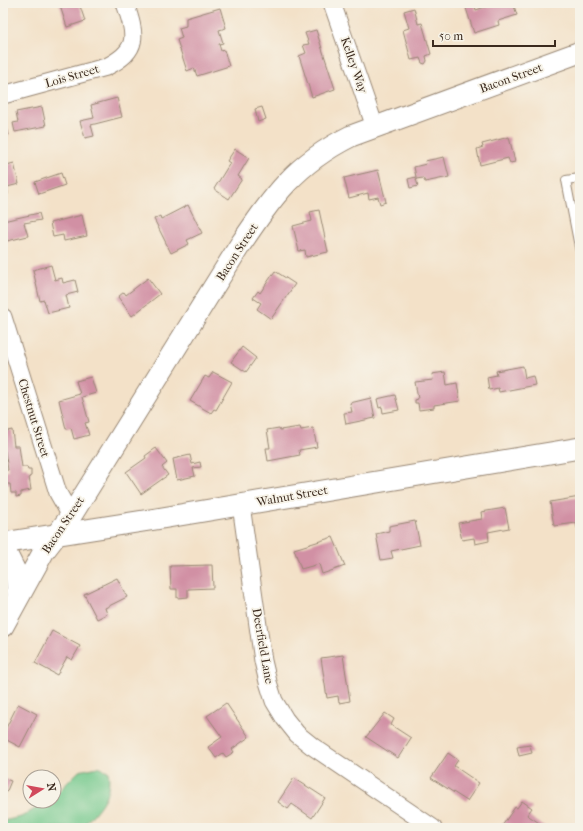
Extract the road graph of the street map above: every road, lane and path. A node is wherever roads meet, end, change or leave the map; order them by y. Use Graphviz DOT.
graph roads {
  1 [pos="126,3"];
  2 [pos="332,3"];
  3 [pos="580,52"];
  4 [pos="3,95"];
  5 [pos="376,127"];
  6 [pos="580,178"];
  7 [pos="580,252"];
  8 [pos="3,317"];
  9 [pos="580,448"];
  10 [pos="241,505"];
  11 [pos="71,516"];
  12 [pos="54,535"];
  13 [pos="3,543"];
  14 [pos="3,547"];
  15 [pos="18,597"];
  16 [pos="3,626"];
  17 [pos="433,828"];
  1 -- 4 [label="street, Lois Street"];
  2 -- 5 [label="street, Kelley Way"];
  3 -- 5 [label="street, Bacon Street"];
  5 -- 11 [label="street, Bacon Street"];
  6 -- 7 [label="lane"];
  8 -- 11 [label="street, Chestnut Street"];
  9 -- 10 [label="street, Walnut Street"];
  10 -- 12 [label="street, Walnut Street"];
  10 -- 17 [label="street, Deerfield Lane"];
  11 -- 12 [label="street, Bacon Street"];
  12 -- 13 [label="street, Walnut Street"];
  12 -- 15 [label="street, Bacon Street"];
  14 -- 15 [label="street"];
  15 -- 16 [label="street, Bacon Street"];
}
